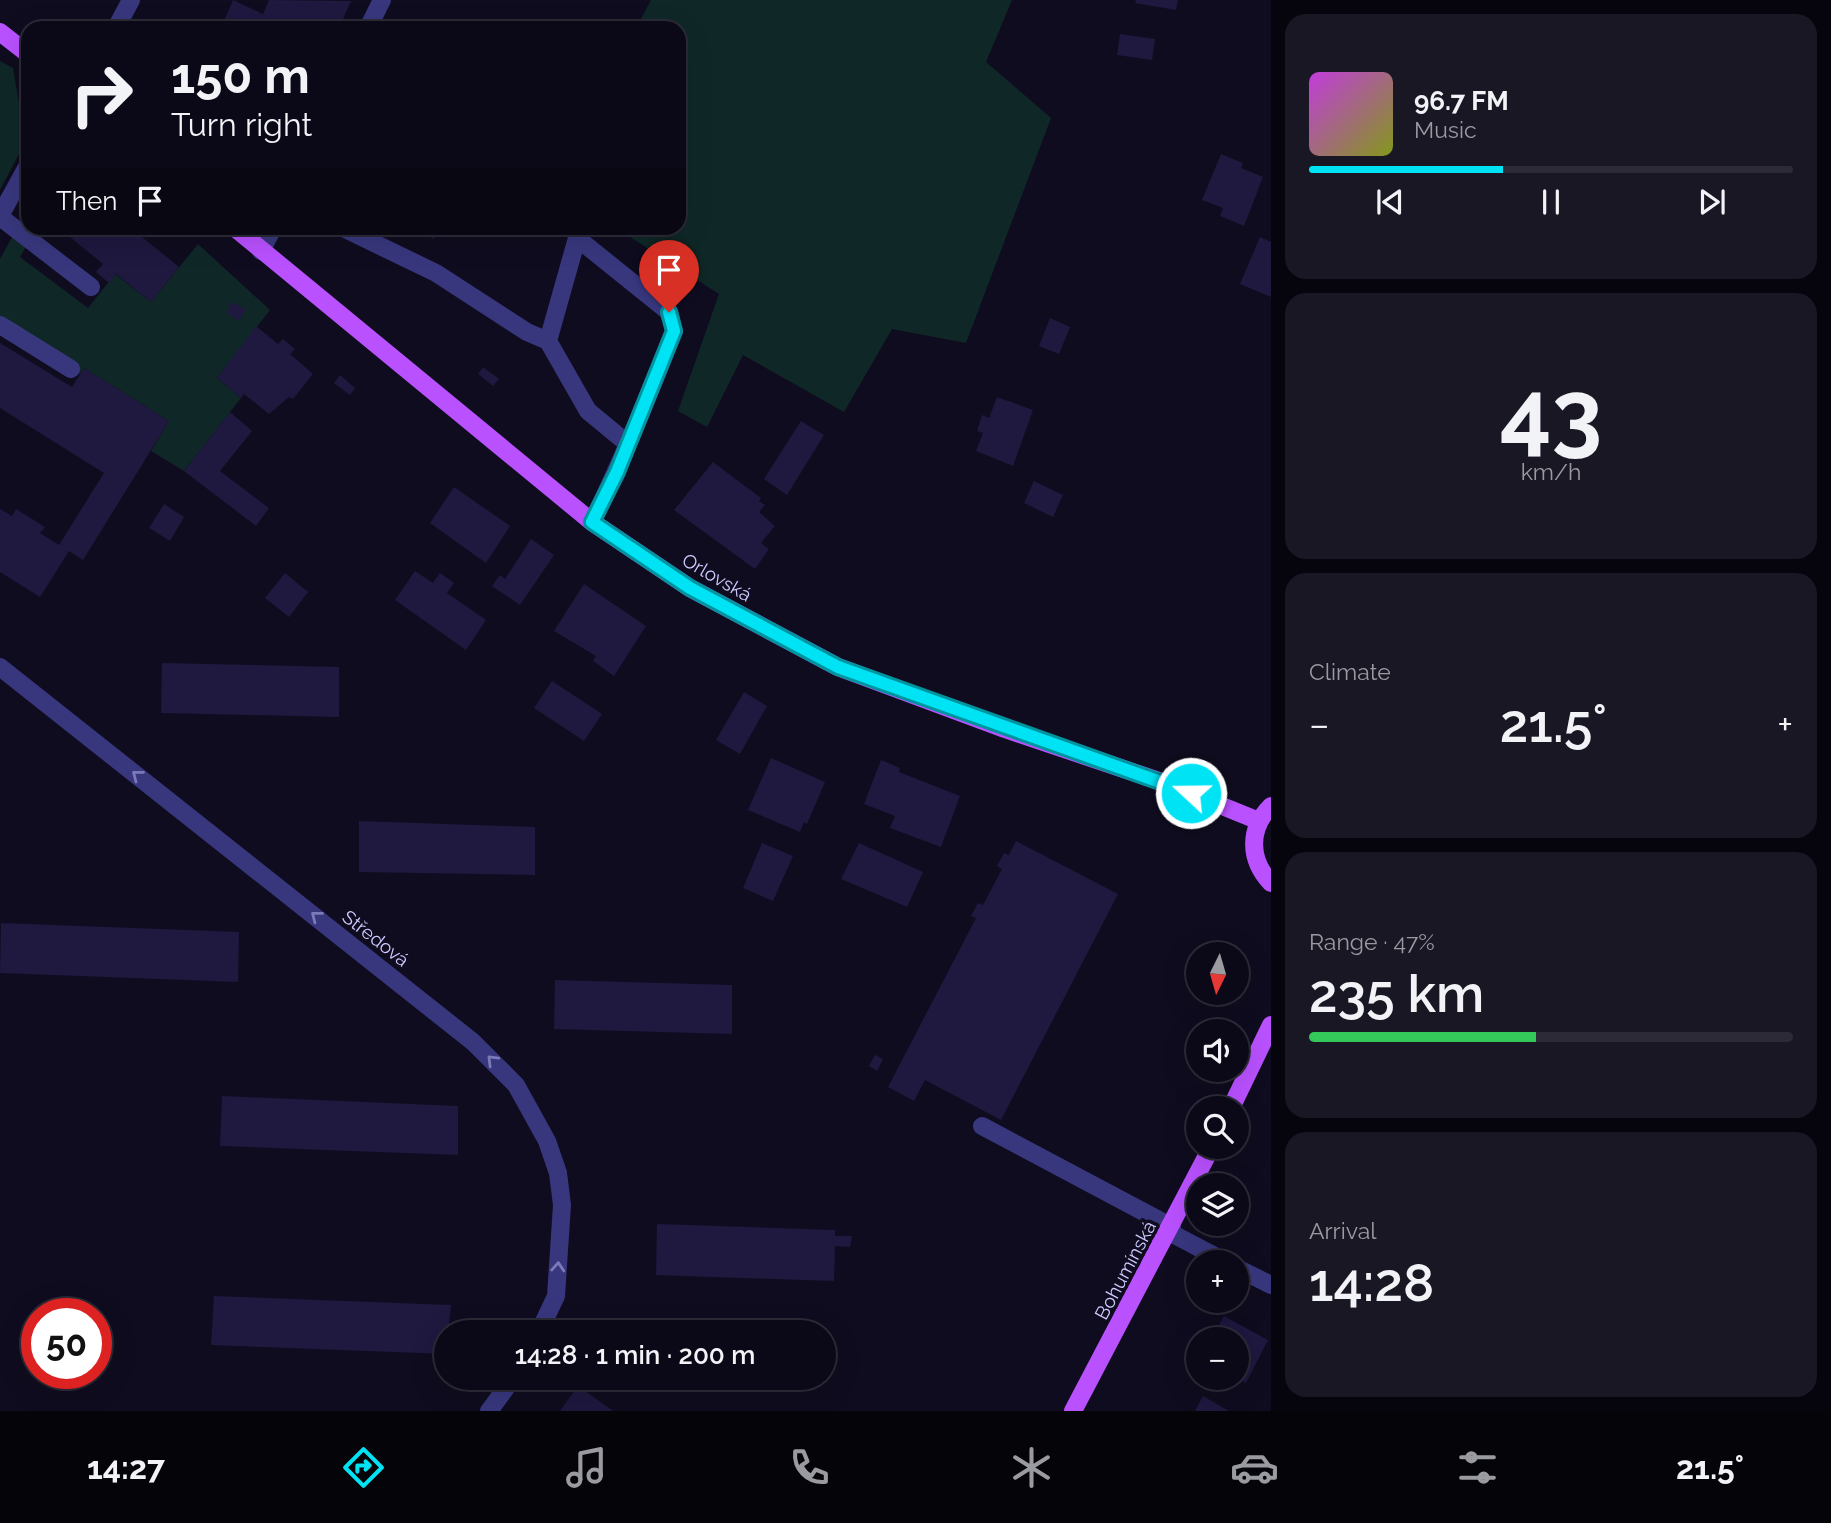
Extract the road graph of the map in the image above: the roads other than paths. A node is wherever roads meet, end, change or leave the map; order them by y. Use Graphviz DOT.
graph roads {
  1 [pos="131,0"];
  2 [pos="382,0"];
  3 [pos="120,21"];
  4 [pos="372,21"];
  5 [pos="0,32"];
  6 [pos="21,48"];
  7 [pos="21,178"];
  8 [pos="0,217"];
  9 [pos="21,233"];
  10 [pos="23,235"];
  11 [pos="243,235"];
  12 [pos="269,235"];
  13 [pos="357,235"];
  14 [pos="261,251"];
  15 [pos="91,288"];
  16 [pos="0,325"];
  17 [pos="548,341"];
  18 [pos="71,369"];
  19 [pos="628,444"];
  20 [pos="592,522"];
  21 [pos="0,667"];
  22 [pos="1271,806"];
  23 [pos="1259,821"];
  24 [pos="1271,883"];
  25 [pos="1271,1025"];
  26 [pos="1237,1096"];
  27 [pos="982,1126"];
  28 [pos="1205,1159"];
  29 [pos="1170,1229"];
  30 [pos="1206,1250"];
  31 [pos="1249,1274"];
  32 [pos="1271,1285"];
  33 [pos="545,1320"];
  34 [pos="504,1390"];
  35 [pos="489,1411"];
  36 [pos="1073,1411"];
  1 -- 3 [label="street"];
  2 -- 4 [label="street"];
  5 -- 6 [label="main road"];
  7 -- 8 [label="street"];
  8 -- 9 [label="street"];
  10 -- 15 [label="street"];
  11 -- 14 [label="main road, Orlovská"];
  12 -- 14 [label="street"];
  13 -- 17 [label="street"];
  14 -- 20 [label="main road, Orlovská"];
  16 -- 18 [label="street"];
  17 -- 19 [label="street"];
  17 -- 19 [label="street"];
  19 -- 20 [label="street"];
  20 -- 23 [label="main road, Orlovská"];
  33 -- 21 [label="street, Středová, one-way"];
  22 -- 23 [label="main road"];
  23 -- 24 [label="main road"];
  25 -- 26 [label="main road"];
  27 -- 29 [label="street"];
  28 -- 29 [label="main road, Bohumínská"];
  29 -- 30 [label="street"];
  29 -- 36 [label="main road, Bohumínská"];
  31 -- 32 [label="street"];
  34 -- 35 [label="street"];
}
